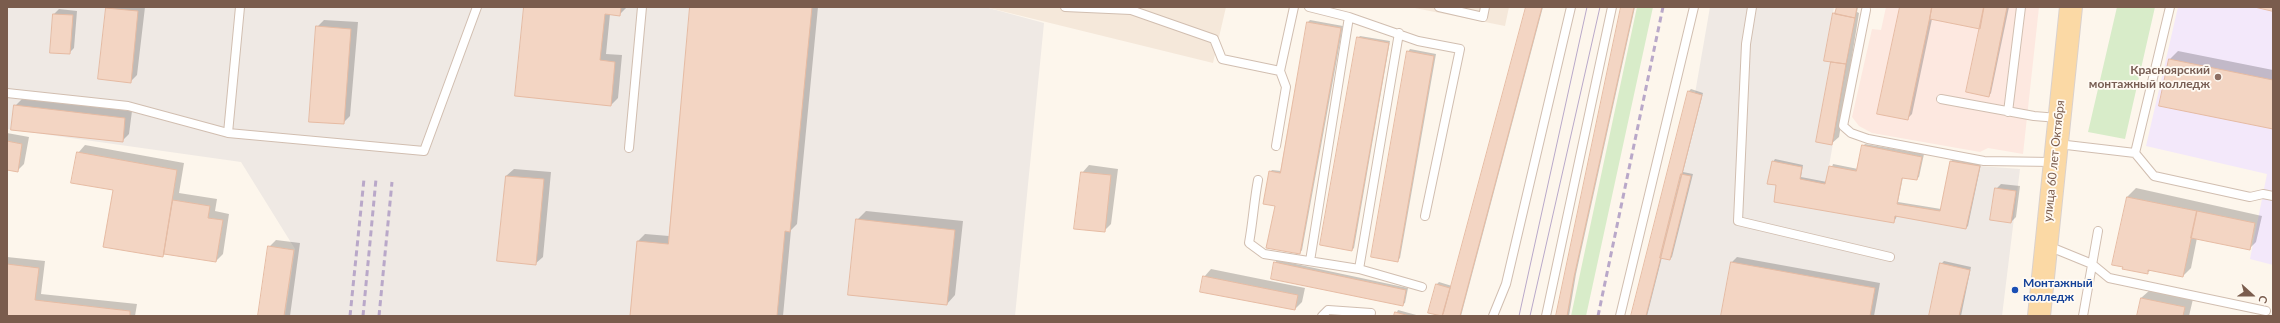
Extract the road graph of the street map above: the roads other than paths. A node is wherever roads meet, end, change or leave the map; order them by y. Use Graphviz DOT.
graph roads {
  1 [pos="240,7"];
  2 [pos="477,7"];
  3 [pos="642,7"];
  4 [pos="1065,7"];
  5 [pos="1294,7"];
  6 [pos="1309,7"];
  7 [pos="1439,7"];
  8 [pos="1485,7"];
  9 [pos="1571,7"];
  10 [pos="1612,7"];
  11 [pos="1694,7"];
  12 [pos="1752,7"];
  13 [pos="2021,7"];
  14 [pos="2170,7"];
  15 [pos="2072,9"];
  16 [pos="1866,10"];
  17 [pos="1349,17"];
  18 [pos="1399,33"];
  19 [pos="1280,71"];
  20 [pos="7,93"];
  21 [pos="1941,99"];
  22 [pos="2008,112"];
  23 [pos="2059,118"];
  24 [pos="228,133"];
  25 [pos="1276,146"];
  26 [pos="629,148"];
  27 [pos="2055,153"];
  28 [pos="2134,153"];
  29 [pos="1258,180"];
  30 [pos="2273,196"];
  31 [pos="1425,216"];
  32 [pos="2098,231"];
  33 [pos="2045,245"];
  34 [pos="1890,257"];
  35 [pos="1310,261"];
  36 [pos="2092,264"];
  37 [pos="1359,269"];
  38 [pos="1422,287"];
  39 [pos="2266,311"];
  40 [pos="1371,313"];
  41 [pos="1322,316"];
  42 [pos="1493,316"];
  43 [pos="1546,316"];
  44 [pos="1620,316"];
  45 [pos="2039,316"];
  46 [pos="2083,316"];
  1 -- 24 [label="lane"];
  2 -- 24 [label="lane"];
  3 -- 26 [label="lane"];
  4 -- 19 [label="lane"];
  5 -- 19 [label="lane"];
  6 -- 17 [label="lane"];
  7 -- 8 [label="lane"];
  9 -- 42 [label="lane"];
  10 -- 43 [label="lane"];
  11 -- 44 [label="lane"];
  12 -- 34 [label="lane"];
  13 -- 22 [label="lane"];
  14 -- 28 [label="lane"];
  15 -- 23 [label="main road, улица 60 лет Октября"];
  16 -- 27 [label="lane"];
  17 -- 18 [label="lane"];
  17 -- 35 [label="lane"];
  18 -- 31 [label="lane"];
  18 -- 37 [label="lane"];
  19 -- 25 [label="lane"];
  20 -- 24 [label="lane"];
  21 -- 22 [label="lane"];
  22 -- 23 [label="lane"];
  23 -- 27 [label="main road, улица 60 лет Октября"];
  27 -- 28 [label="lane"];
  27 -- 33 [label="main road, улица 60 лет Октября"];
  28 -- 30 [label="lane"];
  29 -- 35 [label="lane"];
  32 -- 36 [label="lane"];
  33 -- 36 [label="lane"];
  33 -- 45 [label="main road, улица 60 лет Октября"];
  35 -- 37 [label="lane"];
  36 -- 39 [label="lane"];
  36 -- 46 [label="lane"];
  37 -- 38 [label="lane"];
  40 -- 41 [label="lane"];
}
